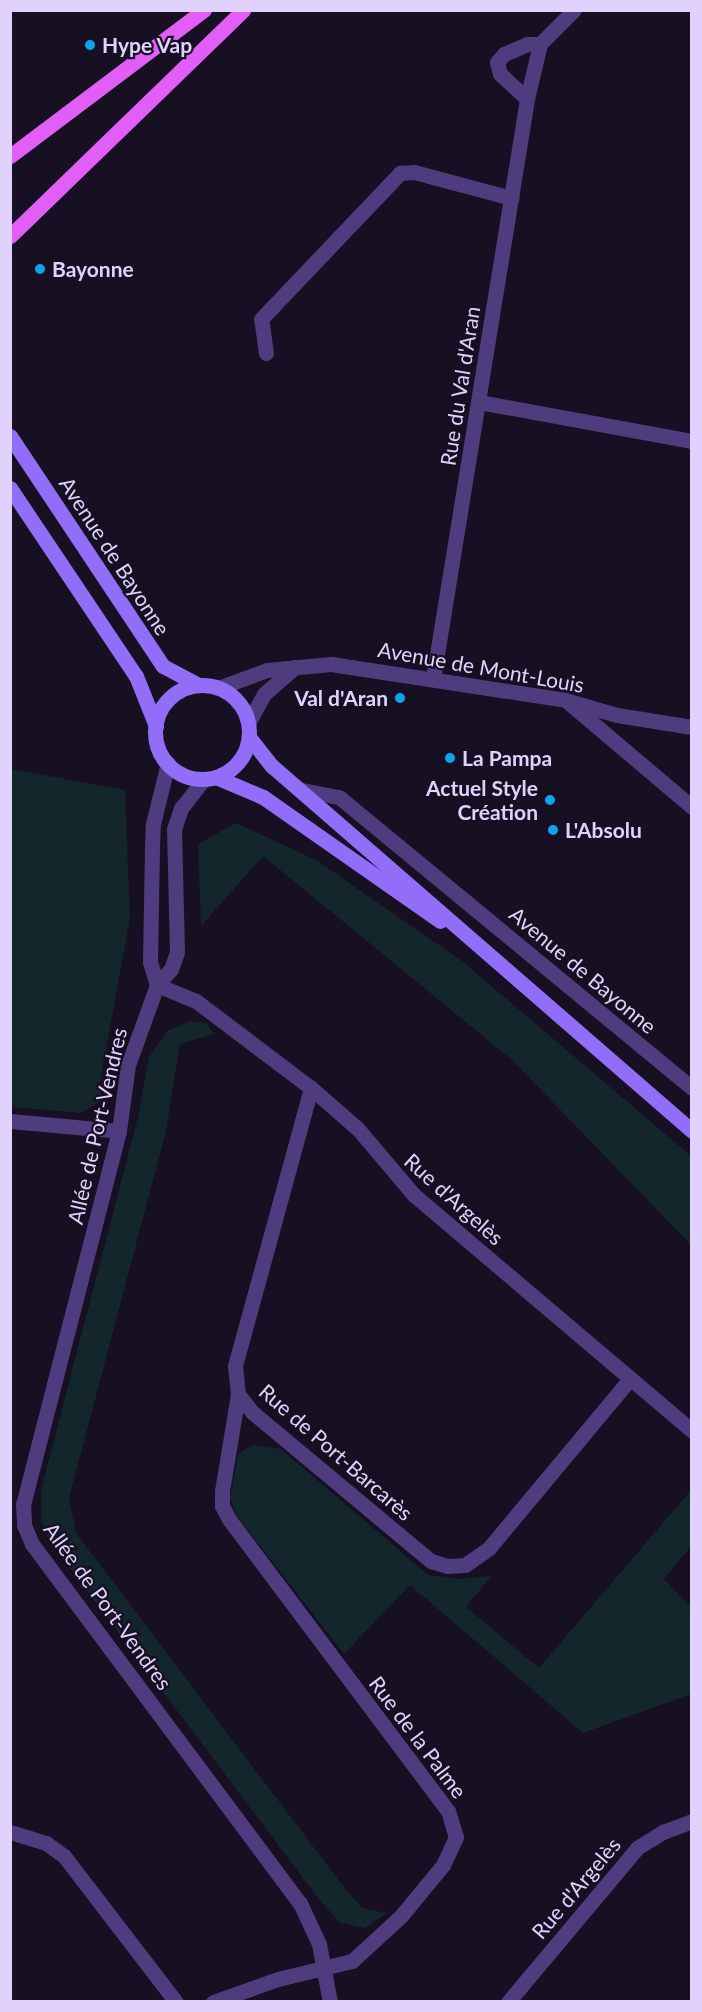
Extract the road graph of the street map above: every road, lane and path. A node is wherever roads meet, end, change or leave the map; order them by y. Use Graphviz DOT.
graph roads {
  1 [pos="204,10"];
  2 [pos="243,10"];
  3 [pos="573,10"];
  4 [pos="540,44"];
  5 [pos="527,99"];
  6 [pos="10,156"];
  7 [pos="512,198"];
  8 [pos="10,236"];
  9 [pos="266,353"];
  10 [pos="479,402"];
  11 [pos="10,436"];
  12 [pos="692,441"];
  13 [pos="10,488"];
  14 [pos="298,665"];
  15 [pos="433,679"];
  16 [pos="198,685"];
  17 [pos="218,688"];
  18 [pos="565,700"];
  19 [pos="156,726"];
  20 [pos="692,727"];
  21 [pos="249,730"];
  22 [pos="168,764"];
  23 [pos="210,778"];
  24 [pos="302,790"];
  25 [pos="692,807"];
  26 [pos="448,885"];
  27 [pos="417,899"];
  28 [pos="157,985"];
  29 [pos="311,1088"];
  30 [pos="692,1088"];
  31 [pos="10,1121"];
  32 [pos="118,1131"];
  33 [pos="692,1131"];
  34 [pos="630,1379"];
  35 [pos="238,1394"];
  36 [pos="692,1431"];
  37 [pos="17,1504"];
  38 [pos="692,1821"];
  39 [pos="10,1832"];
  40 [pos="325,1970"];
  41 [pos="176,2001"];
  42 [pos="213,2001"];
  43 [pos="330,2001"];
  44 [pos="508,2001"];
  1 -- 6 [label="main road"];
  2 -- 8 [label="main road"];
  3 -- 4 [label="street"];
  4 -- 5 [label="street, Rue du Val d'Aran"];
  4 -- 5 [label="street"];
  5 -- 7 [label="street, Rue du Val d'Aran"];
  7 -- 9 [label="street"];
  7 -- 10 [label="street, Rue du Val d'Aran"];
  10 -- 12 [label="street"];
  10 -- 15 [label="street, Rue du Val d'Aran"];
  11 -- 16 [label="street, Avenue de Bayonne"];
  13 -- 19 [label="street"];
  14 -- 15 [label="street, Avenue de Mont-Louis"];
  14 -- 17 [label="street, Avenue de Mont-Louis"];
  14 -- 21 [label="street"];
  15 -- 18 [label="street, Avenue de Mont-Louis"];
  16 -- 17 [label="street"];
  16 -- 19 [label="street"];
  17 -- 21 [label="street"];
  18 -- 20 [label="street, Avenue de Mont-Louis"];
  18 -- 25 [label="street"];
  19 -- 22 [label="street"];
  21 -- 23 [label="street"];
  21 -- 24 [label="street, Avenue de Bayonne"];
  22 -- 23 [label="street"];
  22 -- 28 [label="street"];
  23 -- 27 [label="street, Avenue de Bayonne"];
  23 -- 28 [label="street, Allée de Port-Vendres"];
  24 -- 26 [label="street, Avenue de Bayonne"];
  24 -- 27 [label="street, Avenue de Bayonne"];
  26 -- 27 [label="street"];
  26 -- 30 [label="street, Avenue de Bayonne"];
  27 -- 33 [label="street, Avenue de Bayonne"];
  28 -- 29 [label="street, Rue d'Argelès"];
  28 -- 32 [label="street, Allée de Port-Vendres"];
  29 -- 34 [label="street, Rue d'Argelès"];
  29 -- 35 [label="street, Rue de Port-Barcarès"];
  31 -- 32 [label="street"];
  32 -- 37 [label="street, Allée de Port-Vendres"];
  34 -- 35 [label="street, Rue de Port-Barcarès"];
  34 -- 36 [label="street, Rue d'Argelès"];
  35 -- 40 [label="street, Rue de la Palme"];
  37 -- 40 [label="street, Allée de Port-Vendres"];
  38 -- 44 [label="street, Rue d'Argelès"];
  39 -- 41 [label="street"];
  40 -- 42 [label="street, Rue de la Palme"];
  40 -- 43 [label="street, Allée de Port-Vendres"];
}
